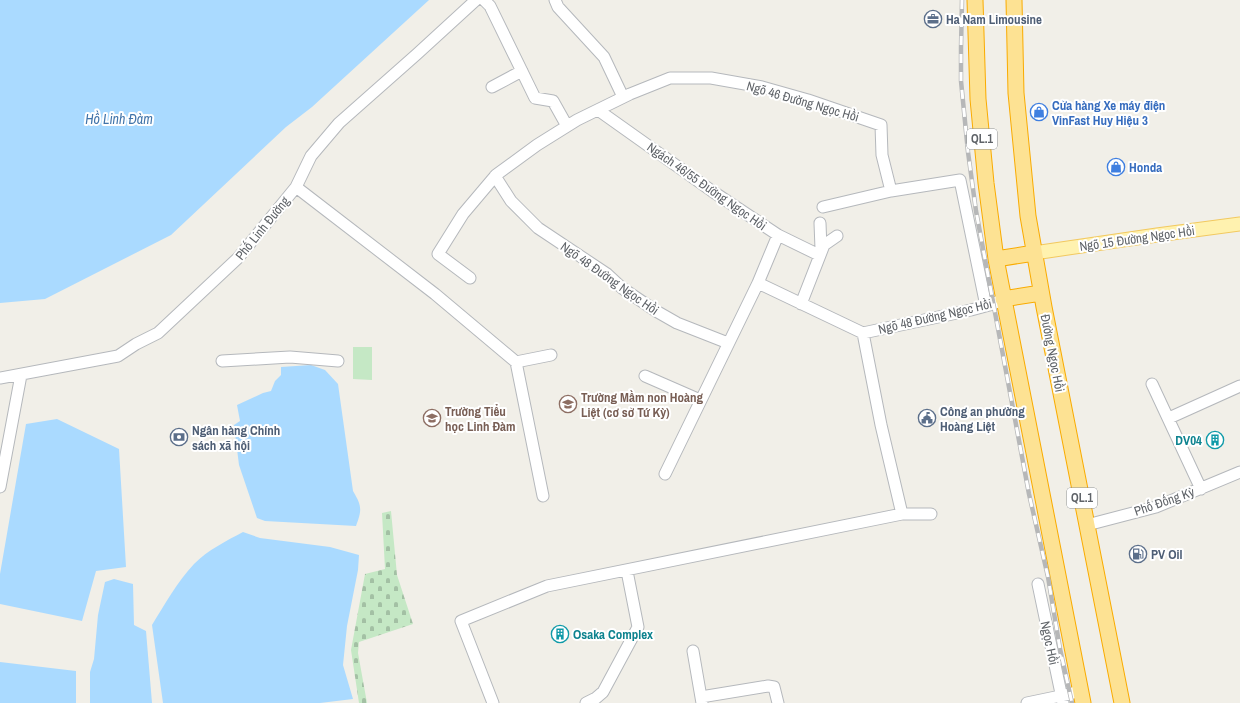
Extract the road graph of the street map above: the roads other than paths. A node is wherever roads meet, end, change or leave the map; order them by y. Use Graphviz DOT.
graph roads {
  1 [pos="476,0"];
  2 [pos="484,0"];
  3 [pos="554,0"];
  4 [pos="975,0"];
  5 [pos="1014,0"];
  6 [pos="522,71"];
  7 [pos="492,87"];
  8 [pos="623,97"];
  9 [pos="598,110"];
  10 [pos="567,126"];
  11 [pos="495,176"];
  12 [pos="296,187"];
  13 [pos="891,191"];
  14 [pos="824,207"];
  15 [pos="820,223"];
  16 [pos="1240,224"];
  17 [pos="778,236"];
  18 [pos="837,236"];
  19 [pos="822,250"];
  20 [pos="1034,253"];
  21 [pos="996,259"];
  22 [pos="470,278"];
  23 [pos="759,280"];
  24 [pos="1041,292"];
  25 [pos="1003,300"];
  26 [pos="801,304"];
  27 [pos="986,306"];
  28 [pos="863,333"];
  29 [pos="728,343"];
  30 [pos="551,355"];
  31 [pos="222,361"];
  32 [pos="338,361"];
  33 [pos="516,362"];
  34 [pos="21,375"];
  35 [pos="645,376"];
  36 [pos="0,378"];
  37 [pos="1152,384"];
  38 [pos="1240,386"];
  39 [pos="700,400"];
  40 [pos="1169,418"];
  41 [pos="1240,472"];
  42 [pos="665,474"];
  43 [pos="0,487"];
  44 [pos="1201,489"];
  45 [pos="543,496"];
  46 [pos="902,514"];
  47 [pos="931,514"];
  48 [pos="1087,525"];
  49 [pos="627,571"];
  50 [pos="1038,584"];
  51 [pos="693,651"];
  52 [pos="1082,696"];
  53 [pos="1062,699"];
  54 [pos="702,700"];
  55 [pos="493,703"];
  56 [pos="586,703"];
  57 [pos="778,703"];
  58 [pos="1027,703"];
  59 [pos="1122,703"];
  1 -- 12 [label="street, Phố Linh Đường"];
  2 -- 6 [label="street"];
  3 -- 8 [label="street"];
  4 -- 21 [label="highway, QL.1"];
  5 -- 20 [label="highway, Đường Ngọc Hồi / QL.1"];
  6 -- 7 [label="street"];
  6 -- 10 [label="street"];
  8 -- 9 [label="street, Ngõ 46 Đường Ngọc Hồi"];
  8 -- 13 [label="street, Ngõ 46 Đường Ngọc Hồi"];
  9 -- 10 [label="street, Ngõ 46 Đường Ngọc Hồi"];
  9 -- 17 [label="street, Ngách 46/55 Đường Ngọc Hồi"];
  10 -- 11 [label="street, Ngõ 46 Đường Ngọc Hồi"];
  11 -- 22 [label="street, Ngõ 46 Đường Ngọc Hồi"];
  11 -- 29 [label="street, Ngõ 48 Đường Ngọc Hồi"];
  12 -- 33 [label="street"];
  12 -- 34 [label="street, Phố Linh Đường"];
  13 -- 14 [label="street"];
  13 -- 27 [label="street"];
  15 -- 19 [label="street"];
  16 -- 20 [label="main road, Ngõ 15 Đường Ngọc Hồi"];
  17 -- 19 [label="street, Ngách 46/55 Đường Ngọc Hồi"];
  17 -- 23 [label="street"];
  18 -- 19 [label="street"];
  19 -- 26 [label="street"];
  20 -- 21 [label="highway"];
  20 -- 24 [label="highway, Đường Ngọc Hồi / QL.1"];
  21 -- 25 [label="highway, QL.1"];
  23 -- 26 [label="street, Ngõ 48 Đường Ngọc Hồi"];
  23 -- 29 [label="street"];
  24 -- 25 [label="highway"];
  24 -- 48 [label="highway, Đường Ngọc Hồi / QL.1"];
  25 -- 27 [label="street, Ngõ 48 Đường Ngọc Hồi"];
  25 -- 52 [label="highway, QL.1"];
  26 -- 28 [label="street, Ngõ 48 Đường Ngọc Hồi"];
  27 -- 28 [label="street, Ngõ 48 Đường Ngọc Hồi"];
  28 -- 46 [label="street"];
  29 -- 39 [label="street"];
  30 -- 33 [label="street"];
  31 -- 32 [label="street"];
  33 -- 45 [label="street"];
  34 -- 36 [label="street, Phố Linh Đường"];
  34 -- 43 [label="street"];
  35 -- 39 [label="street"];
  37 -- 40 [label="street"];
  38 -- 40 [label="street"];
  39 -- 42 [label="street"];
  40 -- 44 [label="street"];
  41 -- 44 [label="street, Phố Đống Kỳ"];
  44 -- 48 [label="street, Phố Đống Kỳ"];
  46 -- 47 [label="street"];
  46 -- 49 [label="street"];
  48 -- 59 [label="highway, Đường Ngọc Hồi / QL.1"];
  49 -- 55 [label="street"];
  49 -- 56 [label="street"];
  50 -- 53 [label="street, Ngọc Hồi"];
  51 -- 54 [label="street"];
  52 -- 53 [label="street"];
  53 -- 58 [label="street"];
  54 -- 57 [label="street"];
}
